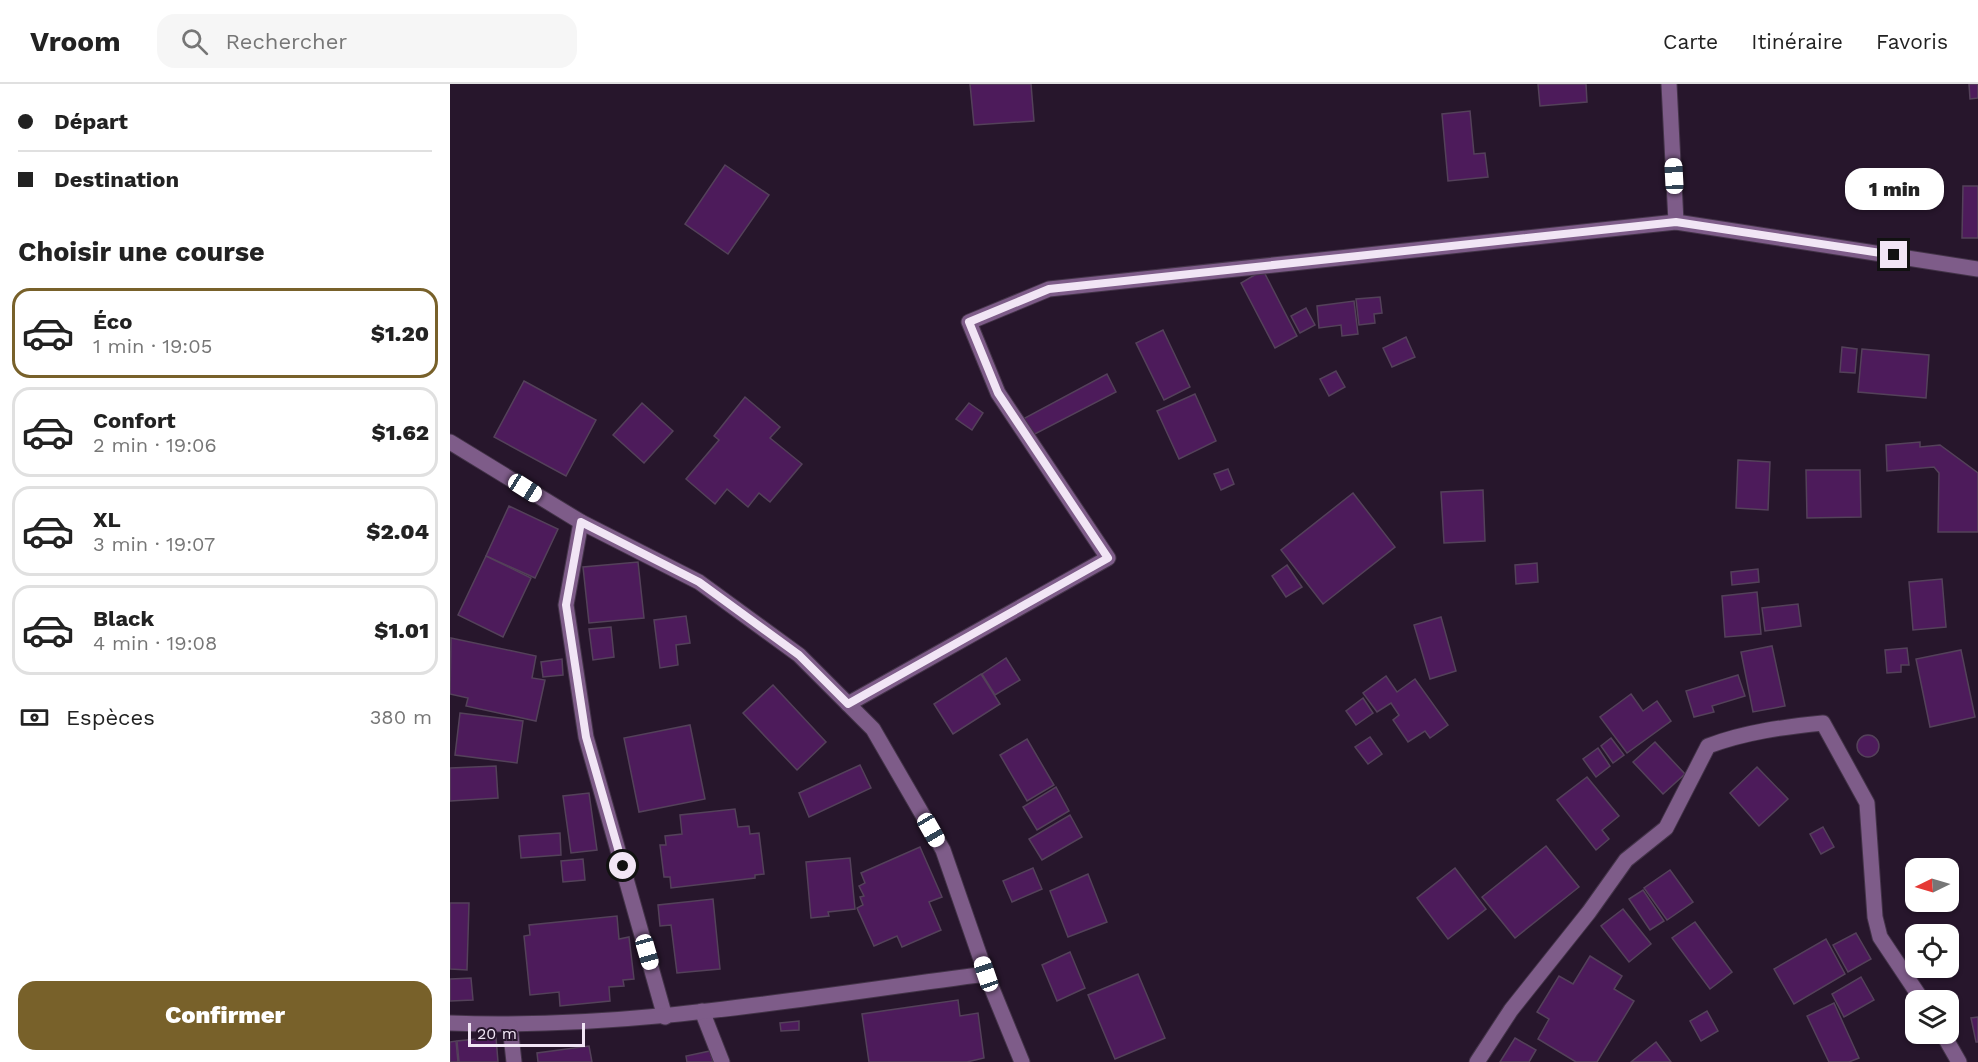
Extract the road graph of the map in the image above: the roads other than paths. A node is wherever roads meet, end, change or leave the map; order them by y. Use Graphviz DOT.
graph roads {
  1 [pos="1669,84"];
  2 [pos="1676,222"];
  3 [pos="1978,269"];
  4 [pos="450,442"];
  5 [pos="581,522"];
  6 [pos="848,704"];
  7 [pos="986,974"];
  8 [pos="1915,990"];
  9 [pos="702,1011"];
  10 [pos="665,1017"];
  11 [pos="450,1023"];
  12 [pos="510,1026"];
  13 [pos="1949,1044"];
  14 [pos="514,1062"];
  15 [pos="722,1062"];
  16 [pos="1022,1062"];
  17 [pos="1477,1062"];
  18 [pos="1959,1062"];
  1 -- 2 [label="street"];
  2 -- 3 [label="street"];
  2 -- 6 [label="street"];
  4 -- 5 [label="street"];
  5 -- 6 [label="street"];
  5 -- 10 [label="street"];
  6 -- 7 [label="street"];
  7 -- 9 [label="street"];
  7 -- 16 [label="street"];
  8 -- 17 [label="street"];
  9 -- 10 [label="street"];
  9 -- 15 [label="street"];
  10 -- 12 [label="street"];
  11 -- 12 [label="street"];
  12 -- 14 [label="street"];
  13 -- 18 [label="street"];
}
